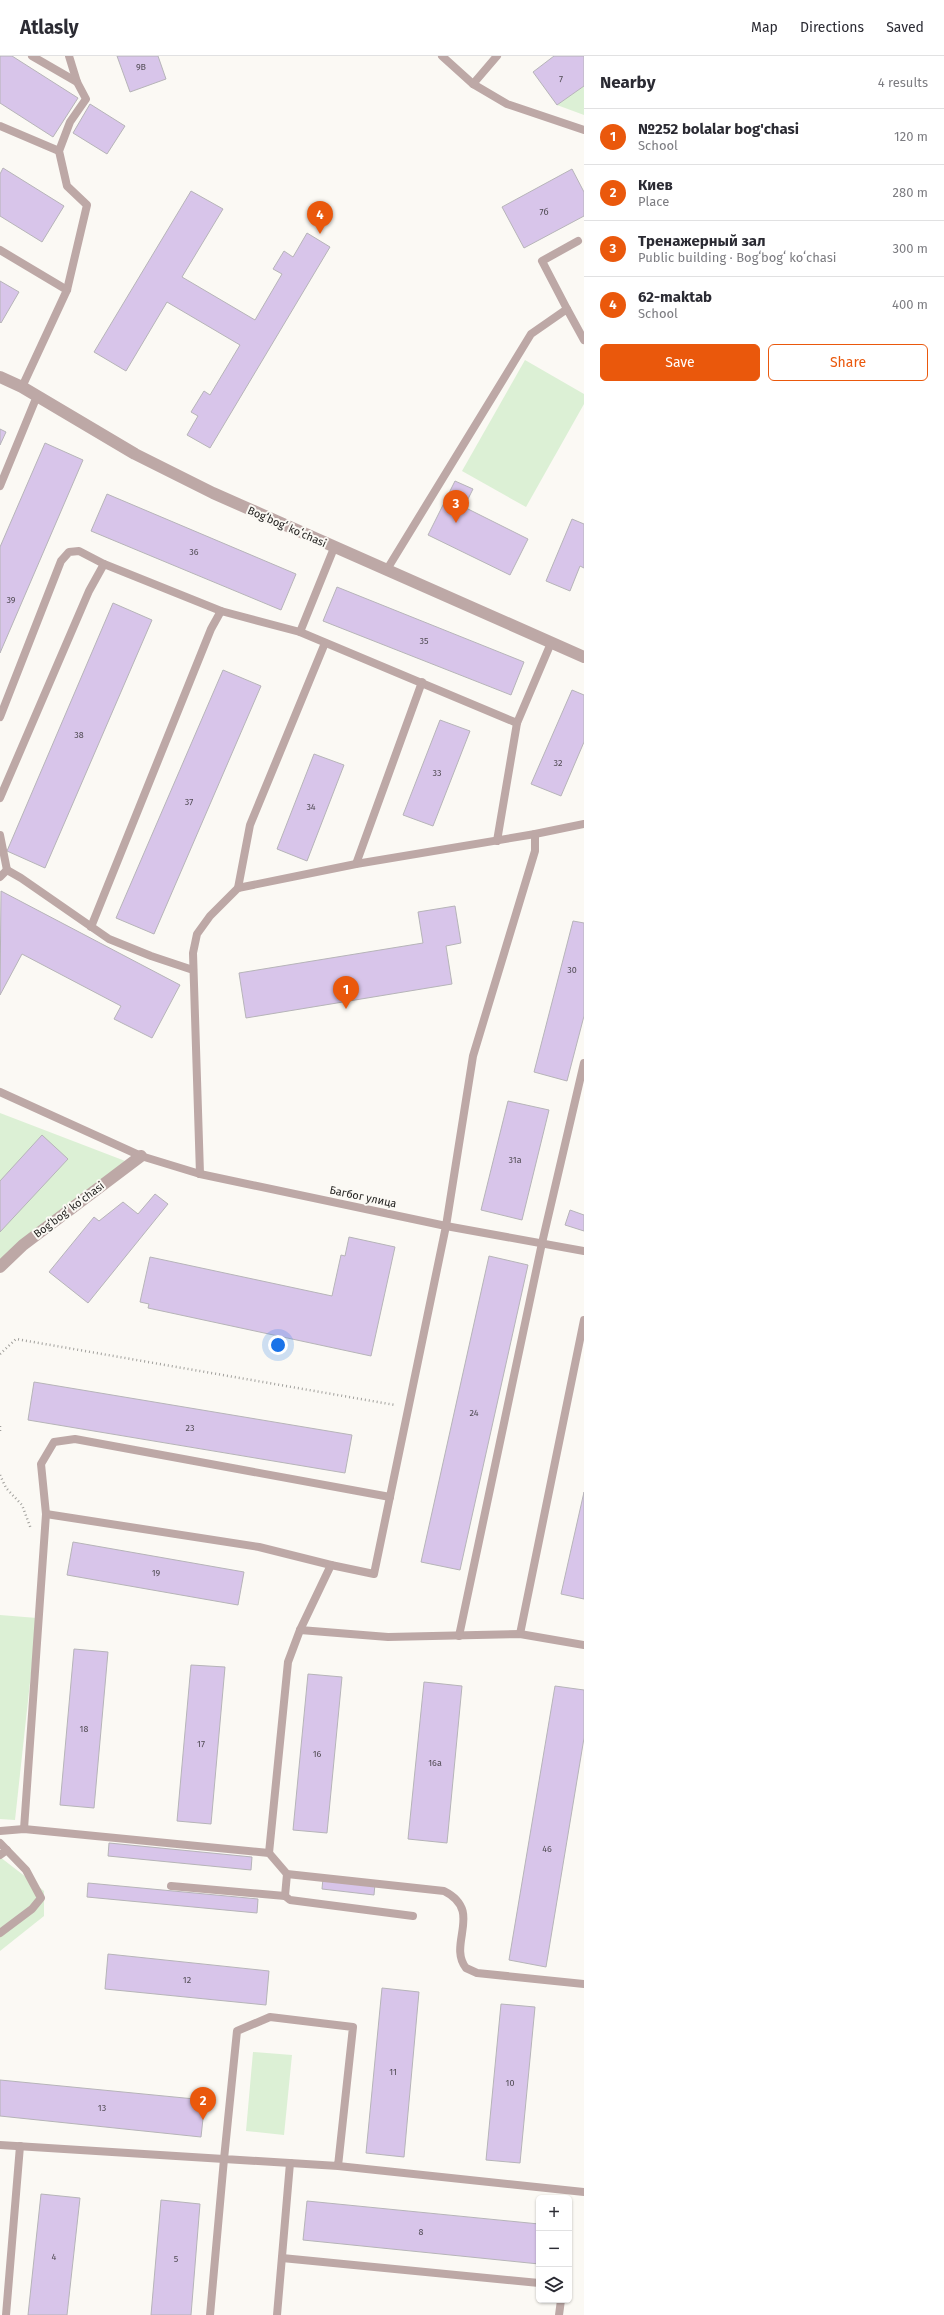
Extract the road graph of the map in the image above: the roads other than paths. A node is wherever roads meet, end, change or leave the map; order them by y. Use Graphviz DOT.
graph roads {
  1 [pos="32,56"];
  2 [pos="69,56"];
  3 [pos="442,56"];
  4 [pos="497,56"];
  5 [pos="76,82"];
  6 [pos="473,84"];
  7 [pos="0,126"];
  8 [pos="584,130"];
  9 [pos="59,151"];
  10 [pos="578,241"];
  11 [pos="0,250"];
  12 [pos="67,290"];
  13 [pos="567,309"];
  14 [pos="584,340"];
  15 [pos="0,377"];
  16 [pos="22,387"];
  17 [pos="37,396"];
  18 [pos="0,486"];
  19 [pos="334,548"];
  20 [pos="104,564"];
  21 [pos="386,571"];
  22 [pos="221,611"];
  23 [pos="300,632"];
  24 [pos="325,643"];
  25 [pos="551,643"];
  26 [pos="584,657"];
  27 [pos="422,682"];
  28 [pos="0,717"];
  29 [pos="516,723"];
  30 [pos="0,798"];
  31 [pos="584,824"];
  32 [pos="535,834"];
  33 [pos="0,836"];
  34 [pos="497,841"];
  35 [pos="356,864"];
  36 [pos="7,870"];
  37 [pos="0,877"];
  38 [pos="238,888"];
  39 [pos="92,927"];
  40 [pos="193,970"];
  41 [pos="584,1063"];
  42 [pos="0,1092"];
  43 [pos="140,1156"];
  44 [pos="200,1174"];
  45 [pos="446,1226"];
  46 [pos="542,1243"];
  47 [pos="584,1251"];
  48 [pos="0,1267"];
  49 [pos="584,1320"];
  50 [pos="390,1497"];
  51 [pos="46,1514"];
  52 [pos="331,1565"];
  53 [pos="300,1630"];
  54 [pos="520,1634"];
  55 [pos="459,1636"];
  56 [pos="584,1645"];
  57 [pos="24,1829"];
  58 [pos="0,1831"];
  59 [pos="0,1843"];
  60 [pos="3,1852"];
  61 [pos="269,1853"];
  62 [pos="287,1874"];
  63 [pos="171,1886"];
  64 [pos="285,1896"];
  65 [pos="412,1916"];
  66 [pos="0,1933"];
  67 [pos="584,1984"];
  68 [pos="0,2145"];
  69 [pos="20,2146"];
  70 [pos="224,2159"];
  71 [pos="290,2163"];
  72 [pos="338,2166"];
  73 [pos="584,2192"];
  74 [pos="568,2194"];
  75 [pos="282,2258"];
  76 [pos="536,2283"];
  77 [pos="561,2303"];
  78 [pos="6,2315"];
  79 [pos="210,2315"];
  80 [pos="278,2315"];
  81 [pos="559,2315"];
  1 -- 5 [label="lane"];
  2 -- 5 [label="lane"];
  3 -- 6 [label="lane"];
  4 -- 6 [label="lane"];
  5 -- 9 [label="lane"];
  6 -- 8 [label="lane"];
  7 -- 9 [label="lane"];
  9 -- 12 [label="lane"];
  10 -- 13 [label="lane"];
  11 -- 12 [label="lane"];
  12 -- 16 [label="lane"];
  13 -- 14 [label="lane"];
  13 -- 21 [label="lane"];
  15 -- 16 [label="street, Bogʻbogʻ koʻchasi"];
  16 -- 17 [label="street, Bogʻbogʻ koʻchasi"];
  17 -- 18 [label="lane"];
  17 -- 19 [label="street, Bogʻbogʻ koʻchasi"];
  19 -- 21 [label="street, Bogʻbogʻ koʻchasi"];
  19 -- 23 [label="lane"];
  20 -- 22 [label="lane"];
  20 -- 28 [label="lane"];
  20 -- 30 [label="lane"];
  21 -- 25 [label="street, Bogʻbogʻ koʻchasi"];
  22 -- 23 [label="lane"];
  22 -- 39 [label="lane"];
  23 -- 24 [label="lane"];
  24 -- 27 [label="lane"];
  24 -- 38 [label="lane"];
  25 -- 26 [label="street, Bogʻbogʻ koʻchasi"];
  25 -- 29 [label="lane"];
  27 -- 29 [label="lane"];
  27 -- 35 [label="lane"];
  29 -- 34 [label="lane"];
  31 -- 32 [label="lane"];
  32 -- 34 [label="lane"];
  32 -- 45 [label="lane"];
  33 -- 36 [label="lane"];
  34 -- 35 [label="lane"];
  35 -- 38 [label="lane"];
  36 -- 37 [label="lane"];
  36 -- 39 [label="lane"];
  38 -- 40 [label="lane"];
  39 -- 40 [label="lane"];
  40 -- 44 [label="lane"];
  41 -- 46 [label="lane"];
  42 -- 43 [label="lane, Багбог улица"];
  43 -- 44 [label="lane, Багбог улица"];
  43 -- 48 [label="street, Bogʻbogʻ koʻchasi"];
  44 -- 45 [label="lane, Багбог улица"];
  45 -- 46 [label="lane, Багбог улица"];
  45 -- 50 [label="lane"];
  46 -- 47 [label="lane, Багбог улица"];
  46 -- 55 [label="lane"];
  49 -- 54 [label="lane"];
  50 -- 51 [label="lane"];
  50 -- 52 [label="lane"];
  51 -- 52 [label="lane"];
  51 -- 57 [label="lane"];
  52 -- 53 [label="lane"];
  53 -- 55 [label="lane"];
  53 -- 61 [label="lane"];
  54 -- 55 [label="lane"];
  54 -- 56 [label="lane"];
  57 -- 58 [label="lane"];
  57 -- 61 [label="lane"];
  59 -- 60 [label="lane"];
  60 -- 66 [label="lane"];
  61 -- 62 [label="lane"];
  62 -- 64 [label="lane"];
  62 -- 67 [label="lane"];
  63 -- 64 [label="lane"];
  64 -- 65 [label="lane"];
  68 -- 69 [label="lane"];
  69 -- 70 [label="lane"];
  69 -- 78 [label="lane"];
  70 -- 71 [label="lane"];
  70 -- 72 [label="lane"];
  70 -- 79 [label="lane"];
  71 -- 72 [label="lane"];
  71 -- 75 [label="lane"];
  72 -- 74 [label="lane"];
  73 -- 74 [label="lane"];
  75 -- 76 [label="lane"];
  75 -- 80 [label="lane"];
  77 -- 81 [label="lane"];
}
